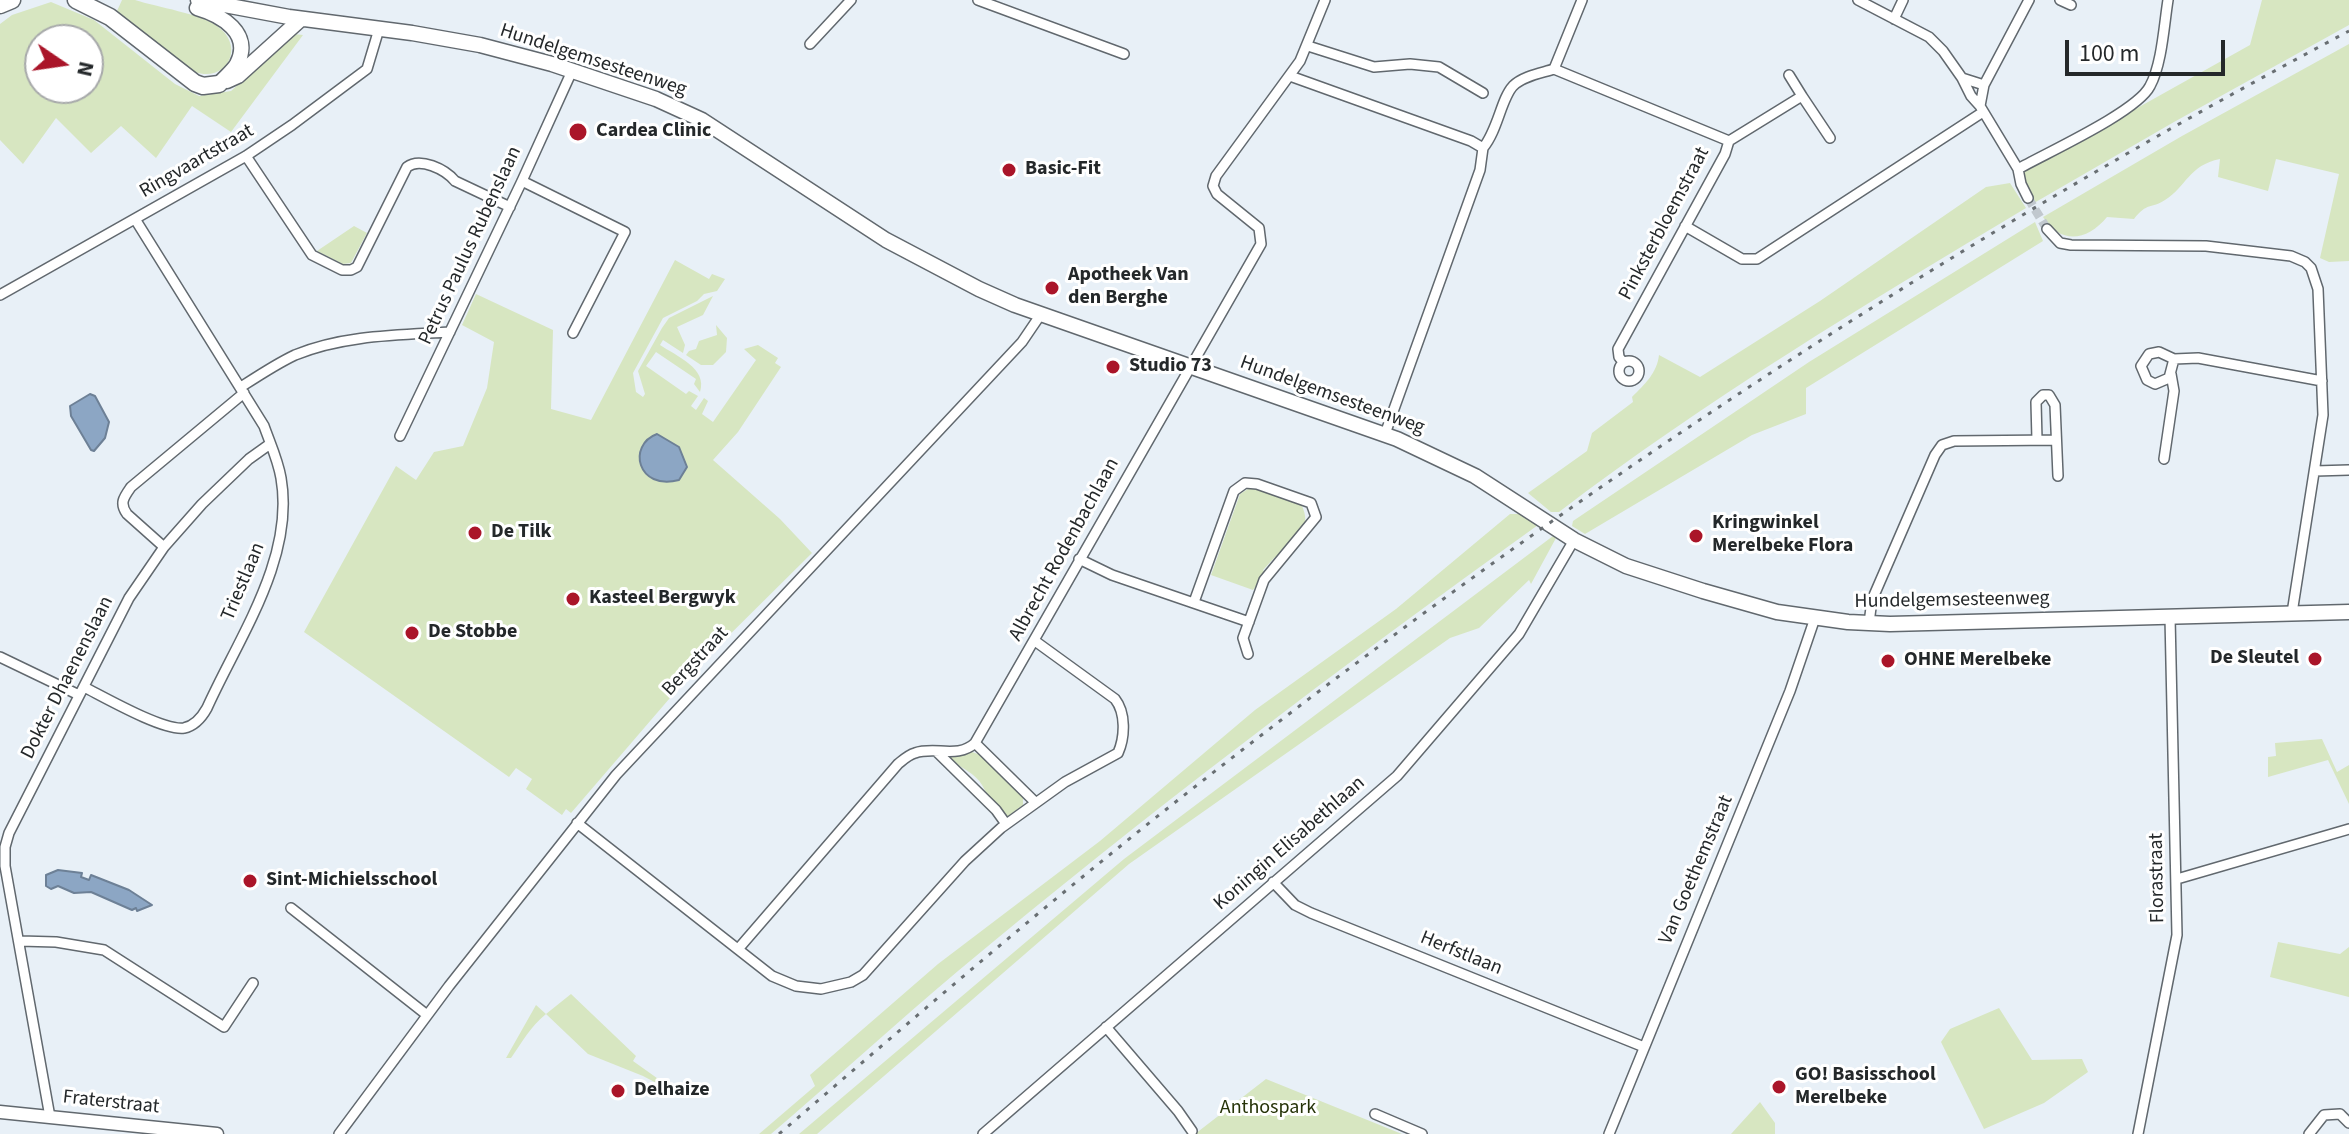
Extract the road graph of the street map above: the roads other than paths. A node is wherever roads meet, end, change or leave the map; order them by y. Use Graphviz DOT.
graph roads {
  1 [pos="12,0"];
  2 [pos="76,0"];
  3 [pos="190,0"];
  4 [pos="198,0"];
  5 [pos="851,0"];
  6 [pos="978,0"];
  7 [pos="1325,0"];
  8 [pos="1582,0"];
  9 [pos="1858,0"];
  10 [pos="1903,0"];
  11 [pos="2029,0"];
  12 [pos="2060,0"];
  13 [pos="2168,0"];
  14 [pos="0,5"];
  15 [pos="2071,5"];
  16 [pos="244,6"];
  17 [pos="301,19"];
  18 [pos="1894,19"];
  19 [pos="379,29"];
  20 [pos="810,44"];
  21 [pos="1308,46"];
  22 [pos="1124,54"];
  23 [pos="1554,69"];
  24 [pos="572,71"];
  25 [pos="1789,75"];
  26 [pos="1290,76"];
  27 [pos="1962,78"];
  28 [pos="219,84"];
  29 [pos="1984,85"];
  30 [pos="1483,93"];
  31 [pos="1802,96"];
  32 [pos="1982,109"];
  33 [pos="1830,138"];
  34 [pos="1729,141"];
  35 [pos="1483,148"];
  36 [pos="246,156"];
  37 [pos="2018,169"];
  38 [pos="522,181"];
  39 [pos="2028,198"];
  40 [pos="510,207"];
  41 [pos="135,219"];
  42 [pos="1685,226"];
  43 [pos="2047,229"];
  44 [pos="0,295"];
  45 [pos="1041,314"];
  46 [pos="450,332"];
  47 [pos="573,333"];
  48 [pos="2174,359"];
  49 [pos="1623,362"];
  50 [pos="1192,367"];
  51 [pos="2171,374"];
  52 [pos="2322,381"];
  53 [pos="242,390"];
  54 [pos="1385,434"];
  55 [pos="400,436"];
  56 [pos="2037,440"];
  57 [pos="2056,440"];
  58 [pos="270,444"];
  59 [pos="2164,459"];
  60 [pos="2349,470"];
  61 [pos="2315,471"];
  62 [pos="2058,476"];
  63 [pos="1574,540"];
  64 [pos="164,547"];
  65 [pos="1079,559"];
  66 [pos="1194,602"];
  67 [pos="2349,612"];
  68 [pos="2292,613"];
  69 [pos="2170,617"];
  70 [pos="1815,618"];
  71 [pos="1249,622"];
  72 [pos="1869,623"];
  73 [pos="1035,641"];
  74 [pos="1248,654"];
  75 [pos="0,657"];
  76 [pos="82,691"];
  77 [pos="971,746"];
  78 [pos="936,751"];
  79 [pos="1035,802"];
  80 [pos="577,823"];
  81 [pos="1006,824"];
  82 [pos="2349,829"];
  83 [pos="2,865"];
  84 [pos="2177,879"];
  85 [pos="1273,882"];
  86 [pos="291,908"];
  87 [pos="20,941"];
  88 [pos="739,948"];
  89 [pos="253,983"];
  90 [pos="427,1015"];
  91 [pos="1106,1027"];
  92 [pos="1644,1047"];
  93 [pos="0,1112"];
  94 [pos="1375,1114"];
  95 [pos="50,1117"];
  96 [pos="2349,1123"];
  97 [pos="134,1130"];
  98 [pos="1192,1131"];
  99 [pos="217,1134"];
  100 [pos="339,1134"];
  101 [pos="983,1134"];
  102 [pos="1422,1134"];
  103 [pos="1609,1134"];
  104 [pos="2138,1134"];
  105 [pos="2309,1134"];
  1 -- 14 [label="highway"];
  2 -- 28 [label="highway"];
  3 -- 28 [label="main road"];
  4 -- 16 [label="main road, Hundelgemsesteenweg"];
  5 -- 20 [label="street"];
  6 -- 22 [label="street"];
  7 -- 21 [label="street, Albrecht Rodenbachlaan"];
  8 -- 23 [label="street"];
  9 -- 18 [label="street"];
  10 -- 18 [label="street"];
  11 -- 29 [label="street"];
  12 -- 15 [label="street"];
  13 -- 37 [label="street"];
  16 -- 17 [label="main road, Hundelgemsesteenweg"];
  17 -- 19 [label="main road, Hundelgemsesteenweg"];
  17 -- 28 [label="main road"];
  18 -- 27 [label="street"];
  19 -- 24 [label="main road, Hundelgemsesteenweg"];
  19 -- 36 [label="street, Ringvaartstraat"];
  21 -- 26 [label="street, Albrecht Rodenbachlaan"];
  21 -- 30 [label="street"];
  23 -- 34 [label="street, Pinksterbloemstraat"];
  23 -- 35 [label="street"];
  24 -- 38 [label="street, Petrus Paulus Rubenslaan"];
  24 -- 45 [label="main road, Hundelgemsesteenweg"];
  25 -- 31 [label="street"];
  26 -- 35 [label="street"];
  26 -- 50 [label="street, Albrecht Rodenbachlaan"];
  27 -- 29 [label="street"];
  27 -- 32 [label="street"];
  29 -- 32 [label="street"];
  31 -- 33 [label="street"];
  31 -- 34 [label="street"];
  32 -- 37 [label="street"];
  32 -- 42 [label="street"];
  34 -- 42 [label="street, Pinksterbloemstraat"];
  35 -- 54 [label="street"];
  36 -- 40 [label="street"];
  36 -- 41 [label="street, Ringvaartstraat"];
  37 -- 39 [label="street"];
  38 -- 40 [label="street, Petrus Paulus Rubenslaan"];
  38 -- 47 [label="street"];
  40 -- 46 [label="street, Petrus Paulus Rubenslaan"];
  41 -- 44 [label="street, Ringvaartstraat"];
  41 -- 53 [label="street, Triestlaan"];
  42 -- 49 [label="street, Pinksterbloemstraat"];
  43 -- 52 [label="street"];
  45 -- 50 [label="main road, Hundelgemsesteenweg"];
  45 -- 80 [label="street, Bergstraat"];
  46 -- 53 [label="street"];
  46 -- 55 [label="street, Petrus Paulus Rubenslaan"];
  48 -- 51 [label="street"];
  48 -- 51 [label="street"];
  48 -- 52 [label="street"];
  50 -- 54 [label="main road, Hundelgemsesteenweg"];
  50 -- 65 [label="street, Albrecht Rodenbachlaan"];
  51 -- 59 [label="street"];
  52 -- 61 [label="street"];
  53 -- 58 [label="street, Triestlaan"];
  53 -- 64 [label="street"];
  54 -- 63 [label="main road, Hundelgemsesteenweg"];
  56 -- 57 [label="street"];
  56 -- 57 [label="street"];
  56 -- 72 [label="street"];
  57 -- 62 [label="street"];
  58 -- 64 [label="street, Dokter Dhaenenslaan"];
  58 -- 76 [label="street, Triestlaan"];
  60 -- 61 [label="street"];
  61 -- 68 [label="street"];
  63 -- 70 [label="main road, Hundelgemsesteenweg"];
  63 -- 85 [label="street, Koningin Elisabethlaan"];
  64 -- 76 [label="street, Dokter Dhaenenslaan"];
  65 -- 66 [label="street"];
  65 -- 73 [label="street, Albrecht Rodenbachlaan"];
  66 -- 71 [label="street"];
  66 -- 71 [label="street"];
  67 -- 68 [label="main road, Hundelgemsesteenweg"];
  68 -- 69 [label="main road, Hundelgemsesteenweg"];
  69 -- 72 [label="main road, Hundelgemsesteenweg"];
  69 -- 84 [label="street, Florastraat"];
  70 -- 72 [label="main road, Hundelgemsesteenweg"];
  70 -- 92 [label="street, Van Goethemstraat"];
  71 -- 74 [label="street"];
  73 -- 77 [label="street, Albrecht Rodenbachlaan"];
  73 -- 79 [label="street"];
  75 -- 76 [label="street, Triestlaan"];
  76 -- 83 [label="street, Dokter Dhaenenslaan"];
  77 -- 78 [label="street"];
  77 -- 79 [label="street"];
  78 -- 81 [label="street"];
  78 -- 88 [label="street"];
  79 -- 81 [label="street"];
  80 -- 88 [label="street"];
  80 -- 90 [label="street, Bergstraat"];
  81 -- 88 [label="street"];
  82 -- 84 [label="street"];
  83 -- 87 [label="street, Dokter Dhaenenslaan"];
  84 -- 104 [label="street, Florastraat"];
  85 -- 91 [label="street, Koningin Elisabethlaan"];
  85 -- 92 [label="street, Herfstlaan"];
  86 -- 90 [label="street"];
  87 -- 89 [label="street"];
  87 -- 95 [label="street, Dokter Dhaenenslaan"];
  90 -- 100 [label="street, Bergstraat"];
  91 -- 98 [label="street"];
  91 -- 101 [label="street, Koningin Elisabethlaan"];
  92 -- 103 [label="street, Van Goethemstraat"];
  93 -- 95 [label="street, Fraterstraat"];
  94 -- 102 [label="street"];
  95 -- 97 [label="street, Fraterstraat"];
  96 -- 105 [label="street"];
  97 -- 99 [label="street, Fraterstraat"];
}
